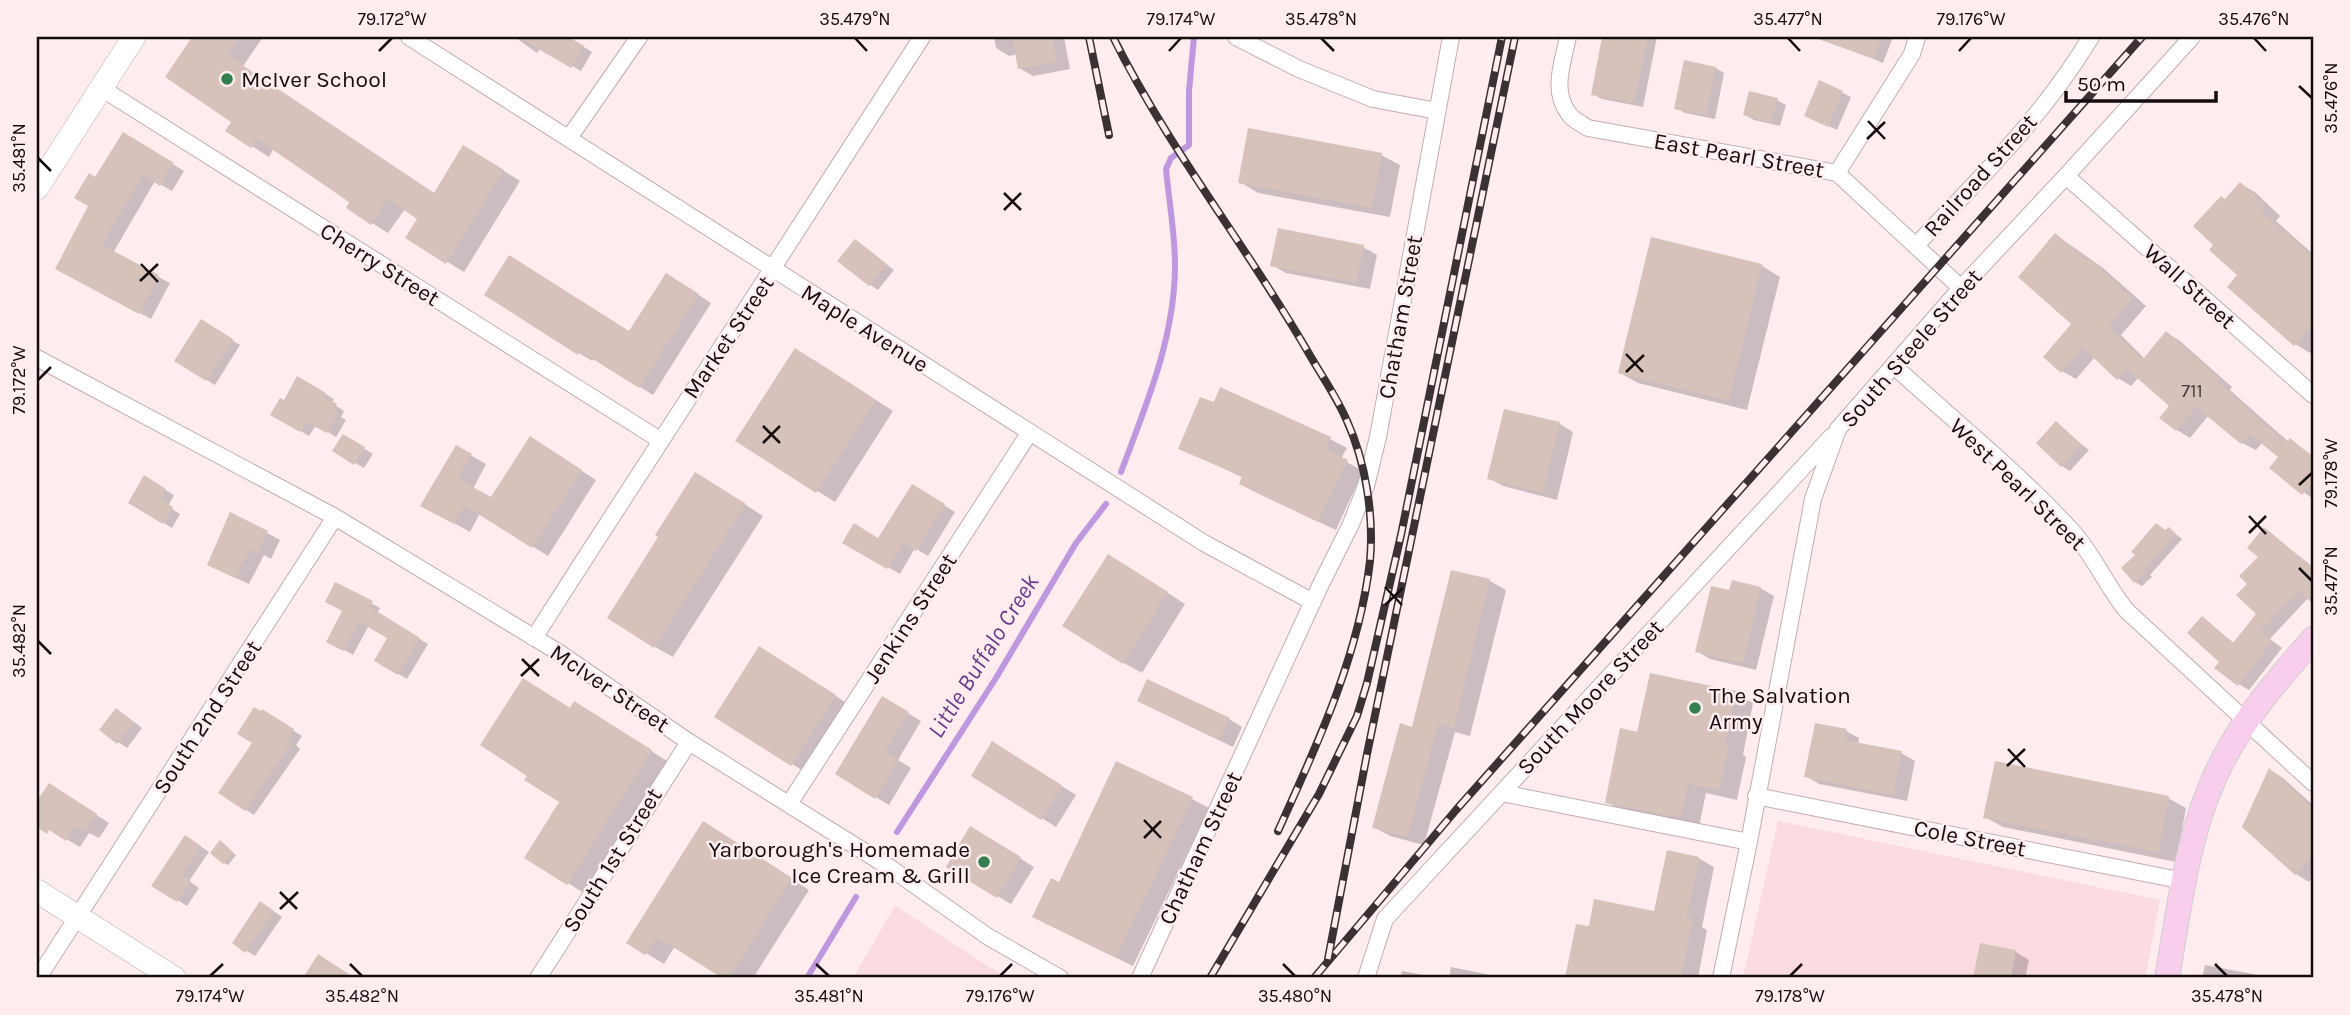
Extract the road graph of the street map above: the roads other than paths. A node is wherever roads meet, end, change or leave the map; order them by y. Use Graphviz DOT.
graph roads {
  1 [pos="134,37"];
  2 [pos="409,37"];
  3 [pos="639,37"];
  4 [pos="922,37"];
  5 [pos="1236,37"];
  6 [pos="1451,37"];
  7 [pos="1568,37"];
  8 [pos="1917,37"];
  9 [pos="2091,37"];
  10 [pos="2192,37"];
  11 [pos="101,88"];
  12 [pos="1437,111"];
  13 [pos="569,138"];
  14 [pos="1838,173"];
  15 [pos="2066,176"];
  16 [pos="37,188"];
  17 [pos="1917,244"];
  18 [pos="773,270"];
  19 [pos="1961,288"];
  20 [pos="37,358"];
  21 [pos="1894,366"];
  22 [pos="2313,395"];
  23 [pos="1838,429"];
  24 [pos="1030,432"];
  25 [pos="660,440"];
  26 [pos="335,517"];
  27 [pos="1316,595"];
  28 [pos="534,638"];
  29 [pos="2313,639"];
  30 [pos="2245,722"];
  31 [pos="689,742"];
  32 [pos="2313,783"];
  33 [pos="1502,793"];
  34 [pos="1756,796"];
  35 [pos="789,803"];
  36 [pos="1749,842"];
  37 [pos="2184,881"];
  38 [pos="37,891"];
  39 [pos="77,917"];
  40 [pos="38,978"];
  41 [pos="174,978"];
  42 [pos="538,978"];
  43 [pos="1060,978"];
  44 [pos="1140,978"];
  45 [pos="1366,978"];
  46 [pos="1721,978"];
  47 [pos="2167,978"];
  1 -- 11 [label="street"];
  2 -- 13 [label="street, Maple Avenue"];
  3 -- 13 [label="street"];
  4 -- 18 [label="street, Market Street"];
  5 -- 12 [label="street"];
  6 -- 12 [label="street, Chatham Street"];
  7 -- 14 [label="street, East Pearl Street"];
  8 -- 14 [label="street"];
  9 -- 17 [label="street, Railroad Street"];
  10 -- 15 [label="street, South Steele Street"];
  11 -- 16 [label="street"];
  11 -- 25 [label="street, Cherry Street"];
  12 -- 27 [label="street, Chatham Street"];
  13 -- 18 [label="street, Maple Avenue"];
  14 -- 17 [label="street, East Pearl Street"];
  15 -- 19 [label="street, South Steele Street"];
  15 -- 22 [label="street, Wall Street"];
  17 -- 19 [label="street, East Pearl Street"];
  18 -- 24 [label="street, Maple Avenue"];
  18 -- 25 [label="street, Market Street"];
  19 -- 21 [label="street, South Steele Street"];
  20 -- 26 [label="street, McIver Street"];
  21 -- 23 [label="street, South Steele Street"];
  21 -- 30 [label="street, West Pearl Street"];
  23 -- 33 [label="street, South Moore Street"];
  23 -- 34 [label="street, South Steele Street"];
  24 -- 27 [label="street, Maple Avenue"];
  24 -- 35 [label="street, Jenkins Street"];
  25 -- 28 [label="street, Market Street"];
  26 -- 28 [label="street, McIver Street"];
  26 -- 39 [label="street, South 2nd Street"];
  27 -- 44 [label="street, Chatham Street"];
  28 -- 31 [label="street, McIver Street"];
  29 -- 30 [label="main road"];
  30 -- 32 [label="street, West Pearl Street"];
  30 -- 37 [label="main road"];
  31 -- 35 [label="street, McIver Street"];
  31 -- 42 [label="street, South 1st Street"];
  33 -- 36 [label="street"];
  33 -- 45 [label="street, South Moore Street"];
  34 -- 36 [label="street, South Steele Street"];
  34 -- 37 [label="street, Cole Street"];
  35 -- 43 [label="street, McIver Street"];
  36 -- 46 [label="street, South Steele Street"];
  37 -- 47 [label="main road"];
  38 -- 39 [label="street"];
  39 -- 40 [label="street, South 2nd Street"];
  39 -- 41 [label="street"];
}
